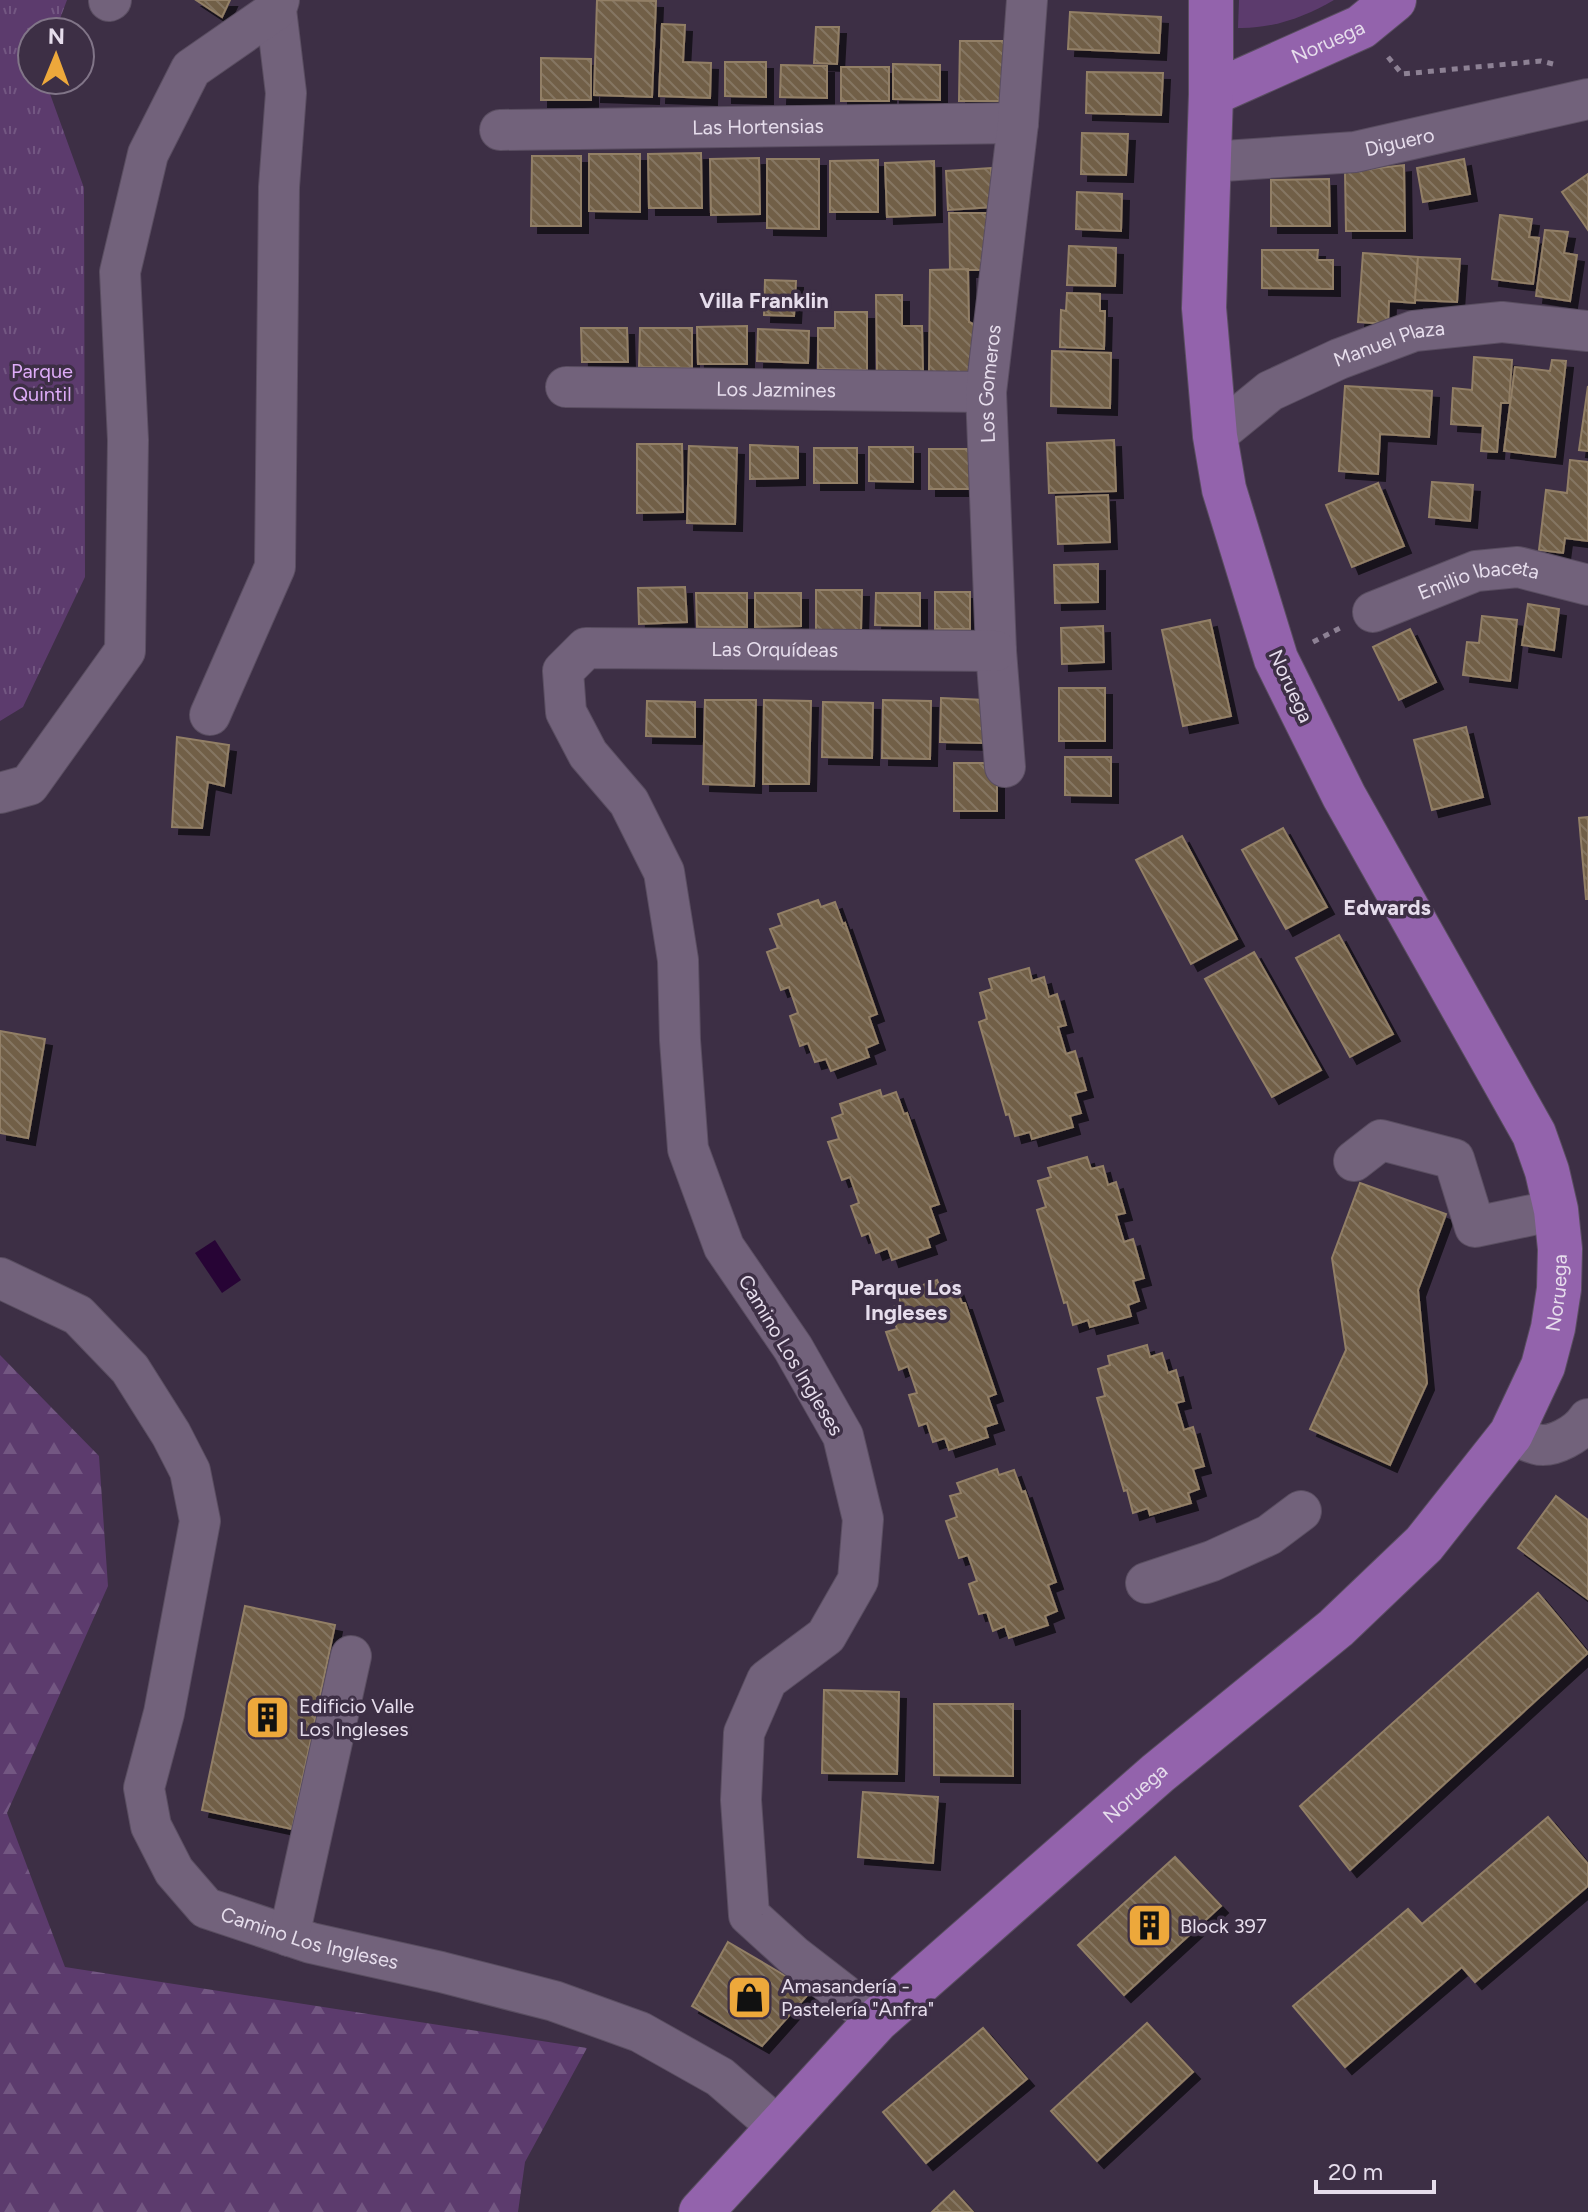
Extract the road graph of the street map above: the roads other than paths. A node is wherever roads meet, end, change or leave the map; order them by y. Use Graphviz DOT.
graph roads {
  1 [pos="1027,0"];
  2 [pos="1211,0"];
  3 [pos="277,5"];
  4 [pos="1378,13"];
  5 [pos="1211,94"];
  6 [pos="1588,99"];
  7 [pos="1018,123"];
  8 [pos="500,130"];
  9 [pos="1209,162"];
  10 [pos="1588,331"];
  11 [pos="566,387"];
  12 [pos="986,392"];
  13 [pos="1215,436"];
  14 [pos="1588,585"];
  15 [pos="1373,612"];
  16 [pos="996,651"];
  17 [pos="563,671"];
  18 [pos="210,715"];
  19 [pos="1005,767"];
  20 [pos="0,793"];
  21 [pos="1354,1161"];
  22 [pos="1556,1210"];
  23 [pos="0,1278"];
  24 [pos="1588,1419"];
  25 [pos="1511,1434"];
  26 [pos="1301,1511"];
  27 [pos="1146,1583"];
  28 [pos="351,1656"];
  29 [pos="289,1936"];
  30 [pos="877,2020"];
  31 [pos="779,2128"];
  32 [pos="701,2212"];
  1 -- 7 [label="street, Los Gomeros"];
  2 -- 5 [label="main road, Noruega"];
  3 -- 18 [label="street"];
  3 -- 20 [label="street"];
  4 -- 5 [label="main road, Noruega"];
  5 -- 9 [label="main road, Noruega"];
  6 -- 9 [label="street, Diguero"];
  7 -- 8 [label="street, Las Hortensias"];
  7 -- 12 [label="street, Los Gomeros"];
  9 -- 13 [label="main road, Noruega"];
  10 -- 13 [label="street, Manuel Plaza"];
  11 -- 12 [label="street, Los Jazmines"];
  12 -- 16 [label="street, Los Gomeros"];
  13 -- 22 [label="main road, Noruega"];
  14 -- 15 [label="street, Emilio Ibaceta"];
  16 -- 17 [label="street, Las Orquídeas"];
  16 -- 19 [label="street, Los Gomeros"];
  17 -- 30 [label="street, Camino Los Ingleses"];
  21 -- 22 [label="street"];
  22 -- 25 [label="main road, Noruega"];
  23 -- 29 [label="street, Camino Los Ingleses"];
  24 -- 25 [label="street"];
  25 -- 30 [label="main road, Noruega"];
  26 -- 27 [label="street"];
  28 -- 29 [label="street"];
  29 -- 31 [label="street, Camino Los Ingleses"];
  30 -- 31 [label="main road, Noruega"];
  31 -- 32 [label="main road, Noruega"];
}
